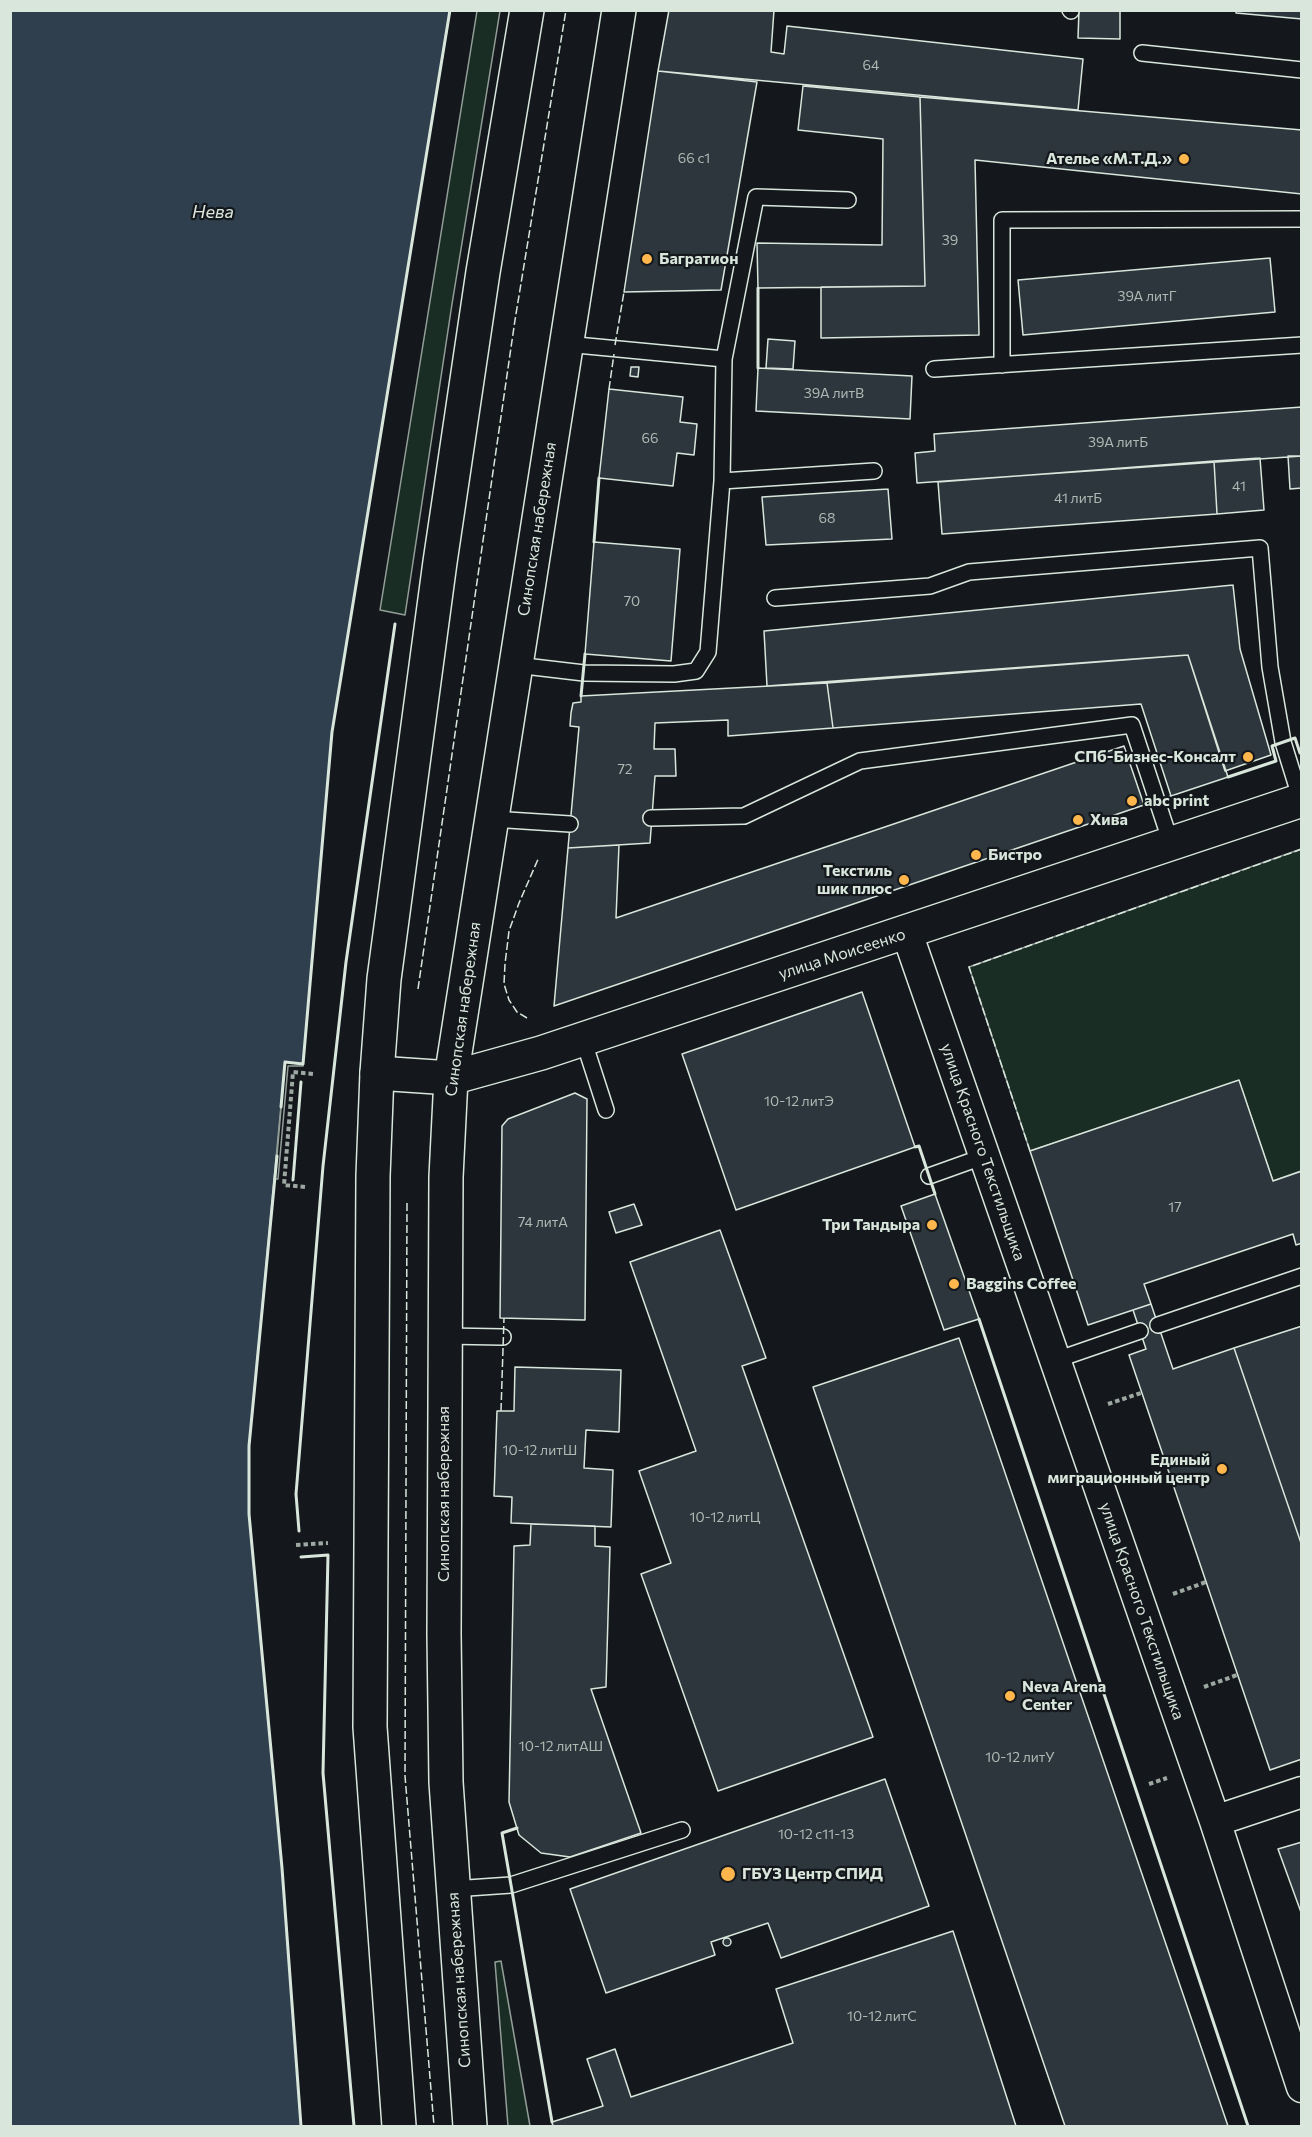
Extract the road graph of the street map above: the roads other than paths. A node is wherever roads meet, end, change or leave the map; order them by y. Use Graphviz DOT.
graph roads {
  1 [pos="527,10"];
  2 [pos="619,10"];
  3 [pos="1142,53"];
  4 [pos="1302,70"];
  5 [pos="848,200"];
  6 [pos="1302,219"];
  7 [pos="566,344"];
  8 [pos="1302,345"];
  9 [pos="724,359"];
  10 [pos="1002,365"];
  11 [pos="934,369"];
  12 [pos="874,471"];
  13 [pos="722,481"];
  14 [pos="776,598"];
  15 [pos="516,665"];
  16 [pos="1301,800"];
  17 [pos="651,818"];
  18 [pos="492,819"];
  19 [pos="570,824"];
  20 [pos="1171,843"];
  21 [pos="908,933"];
  22 [pos="583,1040"];
  23 [pos="377,1073"];
  24 [pos="451,1078"];
  25 [pos="606,1110"];
  26 [pos="985,1156"];
  27 [pos="929,1176"];
  28 [pos="1302,1276"];
  29 [pos="1158,1325"];
  30 [pos="1140,1331"];
  31 [pos="445,1336"];
  32 [pos="503,1337"];
  33 [pos="1056,1360"];
  34 [pos="1302,1792"];
  35 [pos="1215,1821"];
  36 [pos="682,1830"];
  37 [pos="453,1889"];
  38 [pos="1302,2087"];
  39 [pos="399,2127"];
  40 [pos="470,2127"];
  1 -- 23 [label="main road"];
  2 -- 7 [label="main road, Синопская набережная"];
  3 -- 4 [label="lane"];
  5 -- 9 [label="lane"];
  6 -- 10 [label="lane"];
  7 -- 9 [label="lane"];
  7 -- 15 [label="main road, Синопская набережная"];
  8 -- 10 [label="lane"];
  9 -- 13 [label="lane"];
  10 -- 11 [label="lane"];
  12 -- 13 [label="lane"];
  13 -- 15 [label="lane"];
  14 -- 16 [label="lane"];
  15 -- 18 [label="main road, Синопская набережная"];
  16 -- 20 [label="main road, улица Моисеенко"];
  17 -- 20 [label="lane"];
  18 -- 19 [label="lane"];
  18 -- 24 [label="main road, Синопская набережная"];
  20 -- 21 [label="main road, улица Моисеенко"];
  21 -- 22 [label="main road, улица Моисеенко"];
  21 -- 26 [label="street, улица Красного Текстильщика"];
  22 -- 24 [label="main road, улица Моисеенко"];
  22 -- 25 [label="lane"];
  23 -- 24 [label="main road, улица Моисеенко"];
  23 -- 39 [label="main road"];
  24 -- 31 [label="main road, Синопская набережная"];
  26 -- 27 [label="lane"];
  26 -- 33 [label="street, улица Красного Текстильщика"];
  28 -- 29 [label="lane"];
  30 -- 33 [label="lane"];
  31 -- 32 [label="lane"];
  31 -- 37 [label="main road, Синопская набережная"];
  33 -- 35 [label="street, улица Красного Текстильщика"];
  34 -- 35 [label="street"];
  35 -- 38 [label="street, улица Красного Текстильщика"];
  36 -- 37 [label="lane"];
  37 -- 40 [label="main road, Синопская набережная"];
}
